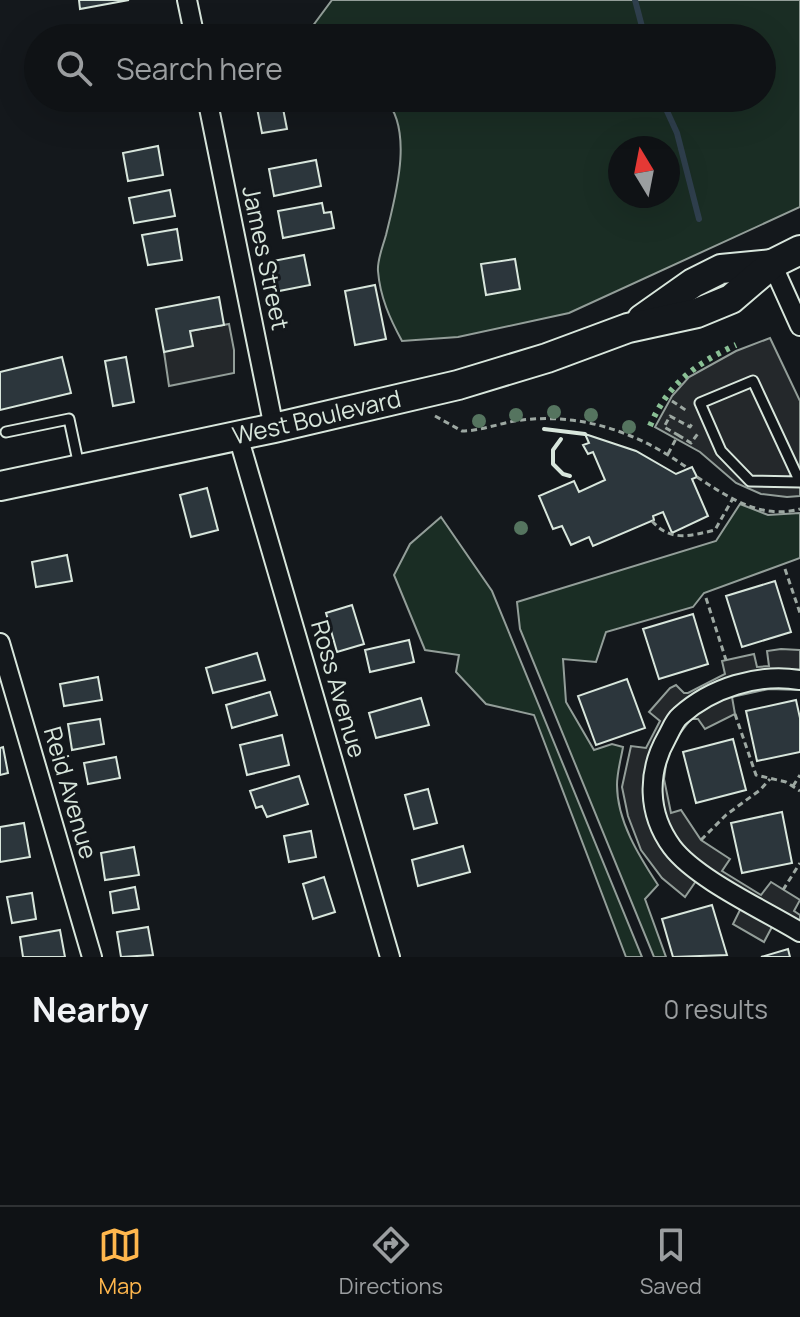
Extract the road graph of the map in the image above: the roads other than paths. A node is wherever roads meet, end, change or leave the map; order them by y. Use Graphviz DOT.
graph roads {
  1 [pos="187,0"];
  2 [pos="192,24"];
  3 [pos="210,112"];
  4 [pos="800,250"];
  5 [pos="772,264"];
  6 [pos="800,326"];
  7 [pos="274,428"];
  8 [pos="6,432"];
  9 [pos="238,436"];
  10 [pos="80,469"];
  11 [pos="800,482"];
  12 [pos="0,486"];
  13 [pos="0,643"];
  14 [pos="800,680"];
  15 [pos="800,932"];
  16 [pos="92,957"];
  17 [pos="390,957"];
  1 -- 2 [label="street"];
  3 -- 7 [label="street, James Street"];
  4 -- 5 [label="main road, West Boulevard"];
  5 -- 6 [label="street"];
  5 -- 7 [label="main road, West Boulevard"];
  7 -- 9 [label="main road, West Boulevard"];
  8 -- 10 [label="lane"];
  9 -- 10 [label="main road, West Boulevard"];
  9 -- 17 [label="street, Ross Avenue"];
  10 -- 12 [label="main road, West Boulevard"];
  11 -- 11 [label="lane"];
  13 -- 16 [label="street, Reid Avenue"];
  14 -- 15 [label="street"];
}
